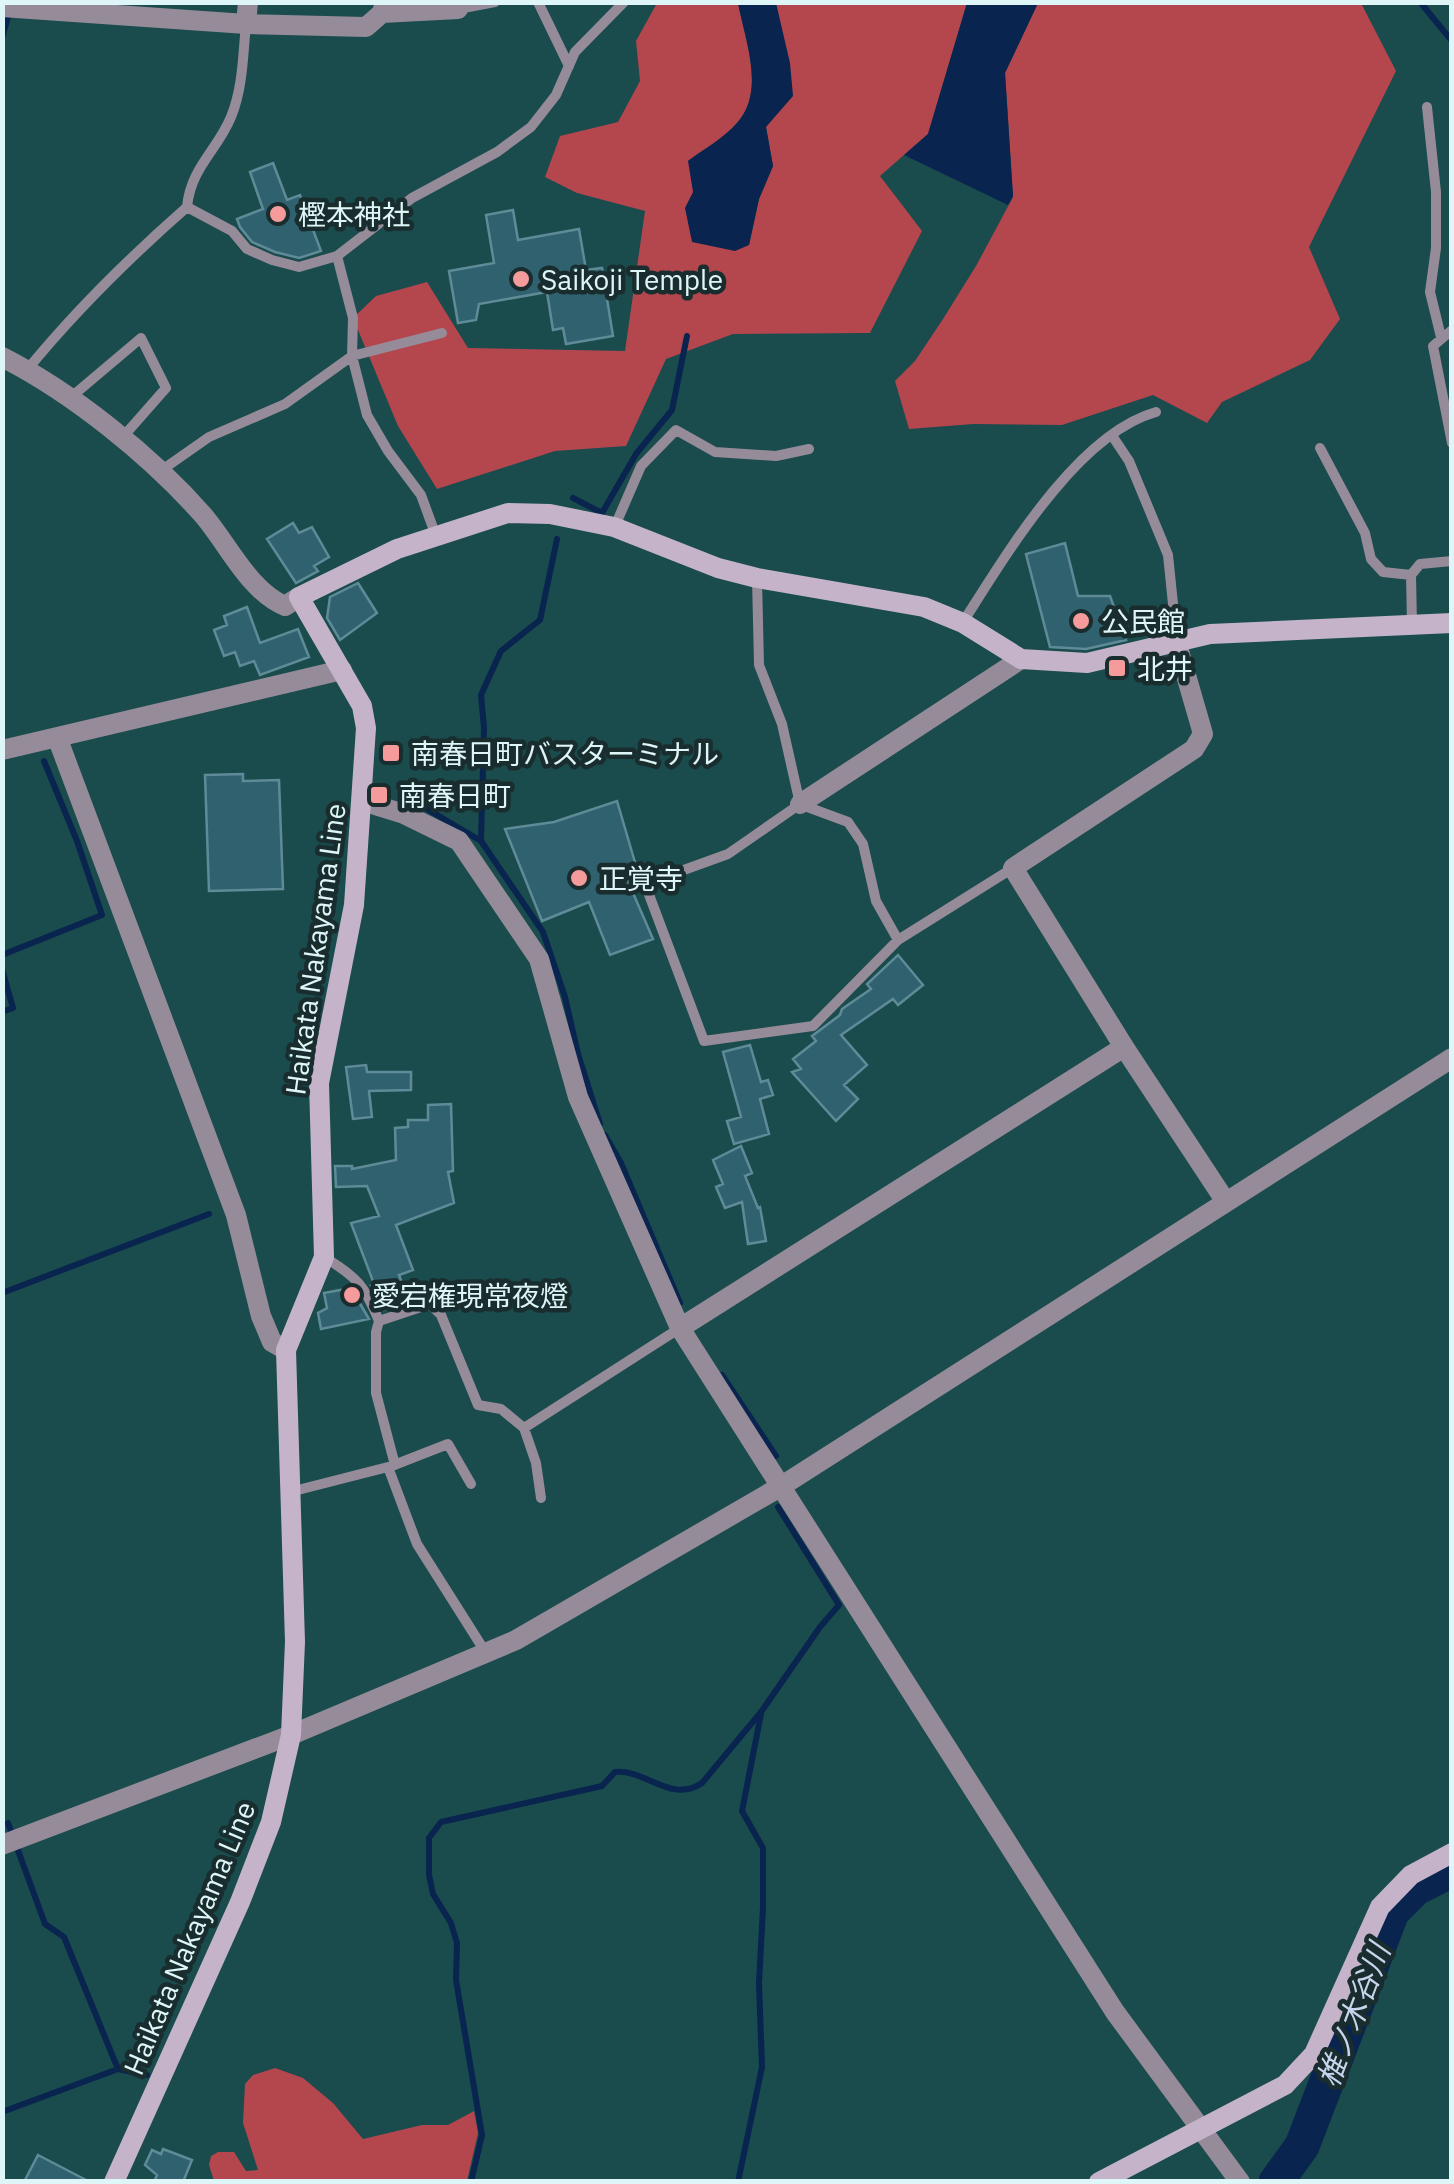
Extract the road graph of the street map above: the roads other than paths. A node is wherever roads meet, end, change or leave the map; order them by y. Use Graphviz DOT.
graph roads {
  1 [pos="495,2"];
  2 [pos="538,2"];
  3 [pos="624,2"];
  4 [pos="2,7"];
  5 [pos="383,8"];
  6 [pos="458,9"];
  7 [pos="247,13"];
  8 [pos="569,66"];
  9 [pos="1427,107"];
  10 [pos="187,207"];
  11 [pos="336,256"];
  12 [pos="442,333"];
  13 [pos="1446,333"];
  14 [pos="352,356"];
  15 [pos="2,357"];
  16 [pos="27,370"];
  17 [pos="70,398"];
  18 [pos="1156,412"];
  19 [pos="1113,437"];
  20 [pos="122,439"];
  21 [pos="1452,443"];
  22 [pos="1320,448"];
  23 [pos="810,449"];
  24 [pos="158,472"];
  25 [pos="614,527"];
  26 [pos="436,537"];
  27 [pos="1452,561"];
  28 [pos="1411,575"];
  29 [pos="756,578"];
  30 [pos="299,598"];
  31 [pos="1452,622"];
  32 [pos="963,623"];
  33 [pos="1412,624"];
  34 [pos="1177,644"];
  35 [pos="1020,659"];
  36 [pos="342,670"];
  37 [pos="57,737"];
  38 [pos="2,750"];
  39 [pos="364,795"];
  40 [pos="800,804"];
  41 [pos="1013,868"];
  42 [pos="898,940"];
  43 [pos="1124,1047"];
  44 [pos="1452,1058"];
  45 [pos="1226,1202"];
  46 [pos="324,1256"];
  47 [pos="380,1322"];
  48 [pos="680,1328"];
  49 [pos="286,1350"];
  50 [pos="524,1428"];
  51 [pos="392,1466"];
  52 [pos="471,1484"];
  53 [pos="780,1487"];
  54 [pos="289,1492"];
  55 [pos="541,1498"];
  56 [pos="486,1653"];
  57 [pos="291,1736"];
  58 [pos="2,1845"];
  59 [pos="1452,1854"];
  60 [pos="1202,2130"];
  61 [pos="114,2182"];
  62 [pos="1099,2182"];
  63 [pos="1240,2182"];
  1 -- 6 [label="lane"];
  2 -- 8 [label="lane"];
  3 -- 8 [label="lane"];
  4 -- 7 [label="street"];
  5 -- 6 [label="street"];
  5 -- 7 [label="street"];
  7 -- 10 [label="lane"];
  8 -- 11 [label="lane"];
  9 -- 13 [label="lane"];
  10 -- 11 [label="lane"];
  10 -- 16 [label="lane"];
  11 -- 14 [label="lane"];
  12 -- 14 [label="lane"];
  13 -- 21 [label="lane"];
  14 -- 24 [label="lane"];
  14 -- 26 [label="lane"];
  15 -- 16 [label="street"];
  16 -- 17 [label="street"];
  17 -- 20 [label="street"];
  17 -- 20 [label="lane"];
  18 -- 19 [label="lane"];
  19 -- 32 [label="lane"];
  19 -- 34 [label="lane"];
  20 -- 24 [label="street"];
  22 -- 28 [label="lane"];
  23 -- 25 [label="lane"];
  24 -- 30 [label="street"];
  25 -- 26 [label="main road"];
  25 -- 29 [label="main road"];
  26 -- 30 [label="main road"];
  27 -- 28 [label="lane"];
  28 -- 33 [label="lane"];
  29 -- 32 [label="main road"];
  29 -- 40 [label="lane"];
  30 -- 36 [label="main road, Haikata Nakayama Line"];
  31 -- 33 [label="main road"];
  32 -- 35 [label="main road"];
  33 -- 34 [label="main road"];
  34 -- 35 [label="main road"];
  34 -- 41 [label="street"];
  35 -- 40 [label="street"];
  36 -- 37 [label="street"];
  36 -- 39 [label="main road, Haikata Nakayama Line"];
  37 -- 38 [label="street"];
  37 -- 49 [label="street"];
  39 -- 46 [label="main road, Haikata Nakayama Line"];
  39 -- 48 [label="street"];
  40 -- 42 [label="lane"];
  40 -- 42 [label="lane"];
  41 -- 42 [label="lane"];
  41 -- 43 [label="street"];
  43 -- 45 [label="street"];
  43 -- 48 [label="street"];
  44 -- 45 [label="street"];
  45 -- 53 [label="street"];
  46 -- 47 [label="lane"];
  46 -- 49 [label="main road, Haikata Nakayama Line"];
  47 -- 50 [label="lane"];
  47 -- 51 [label="lane"];
  48 -- 50 [label="lane"];
  48 -- 53 [label="street"];
  49 -- 54 [label="main road, Haikata Nakayama Line"];
  50 -- 55 [label="lane"];
  51 -- 52 [label="lane"];
  51 -- 54 [label="lane"];
  51 -- 56 [label="lane"];
  53 -- 56 [label="street"];
  53 -- 60 [label="street"];
  54 -- 57 [label="main road, Haikata Nakayama Line"];
  56 -- 57 [label="street"];
  57 -- 58 [label="street"];
  57 -- 61 [label="main road, Haikata Nakayama Line"];
  59 -- 60 [label="main road"];
  60 -- 62 [label="main road"];
  60 -- 63 [label="street"];
}
